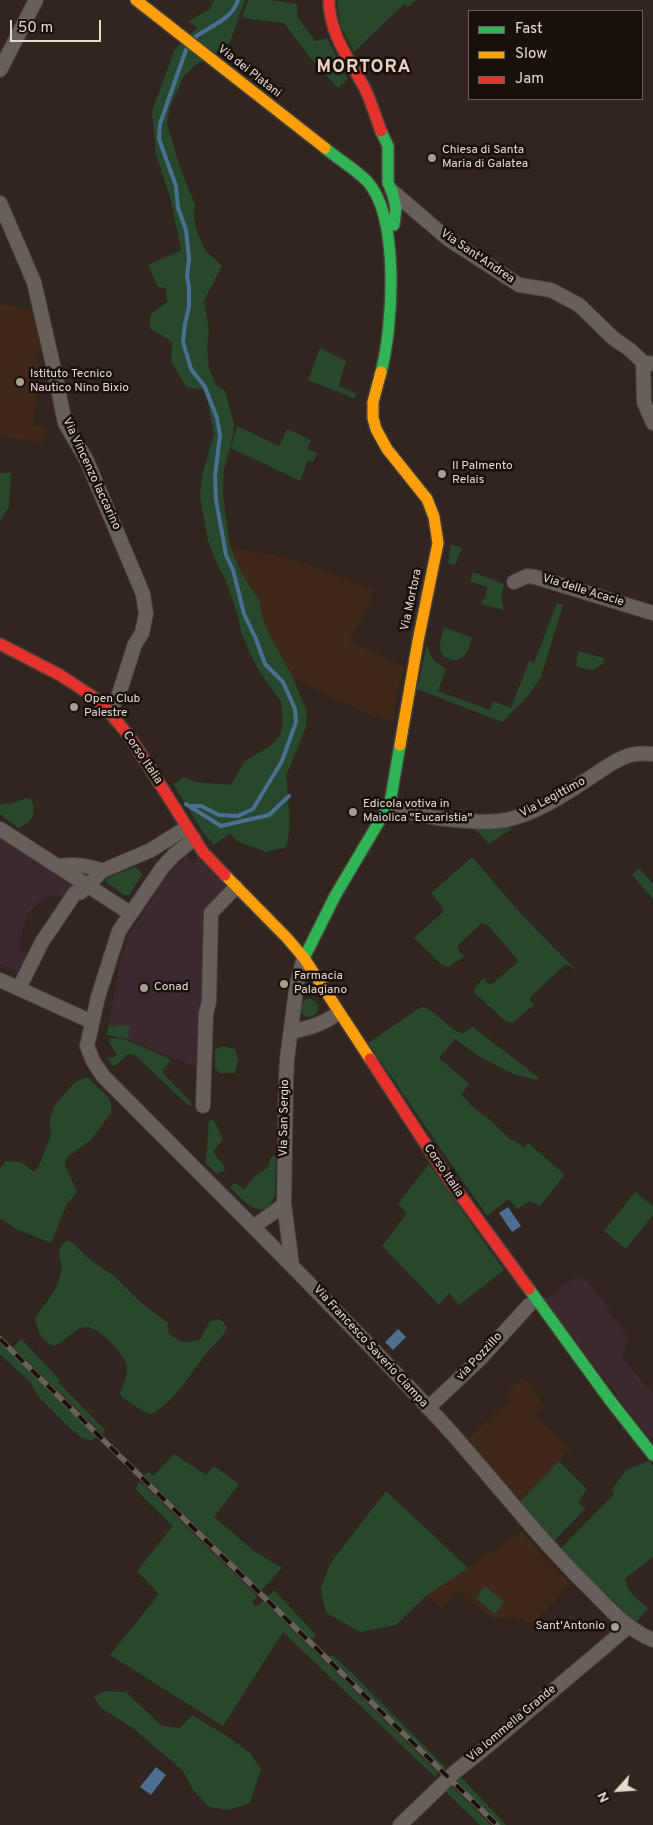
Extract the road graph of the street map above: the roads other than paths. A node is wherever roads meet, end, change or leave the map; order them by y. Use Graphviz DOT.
graph roads {
  1 [pos="36,0"];
  2 [pos="136,0"];
  3 [pos="329,0"];
  4 [pos="6,45"];
  5 [pos="0,70"];
  6 [pos="381,131"];
  7 [pos="376,156"];
  8 [pos="380,180"];
  9 [pos="0,204"];
  10 [pos="396,208"];
  11 [pos="426,222"];
  12 [pos="390,244"];
  13 [pos="648,363"];
  14 [pos="653,423"];
  15 [pos="514,582"];
  16 [pos="653,613"];
  17 [pos="0,644"];
  18 [pos="109,712"];
  19 [pos="653,754"];
  20 [pos="390,803"];
  21 [pos="0,829"];
  22 [pos="190,833"];
  23 [pos="156,858"];
  24 [pos="60,866"];
  25 [pos="102,871"];
  26 [pos="87,884"];
  27 [pos="236,887"];
  28 [pos="130,913"];
  29 [pos="304,958"];
  30 [pos="0,980"];
  31 [pos="19,988"];
  32 [pos="338,1013"];
  33 [pos="92,1022"];
  34 [pos="291,1032"];
  35 [pos="203,1106"];
  36 [pos="284,1204"];
  37 [pos="254,1227"];
  38 [pos="292,1265"];
  39 [pos="529,1305"];
  40 [pos="428,1408"];
  41 [pos="653,1455"];
  42 [pos="628,1627"];
  43 [pos="653,1640"];
  44 [pos="400,1825"];
  1 -- 4 [label="street"];
  2 -- 8 [label="main road, Via dei Platani"];
  3 -- 6 [label="main road"];
  4 -- 5 [label="street"];
  6 -- 7 [label="main road"];
  6 -- 8 [label="main road"];
  8 -- 10 [label="street, Via Sant'Andrea"];
  8 -- 10 [label="main road"];
  8 -- 11 [label="street, Via Sant'Andrea"];
  8 -- 12 [label="main road"];
  9 -- 18 [label="street, Via Vincenzo Iaccarino"];
  10 -- 11 [label="street, Via Sant'Andrea"];
  10 -- 12 [label="main road"];
  11 -- 13 [label="street, Via Sant'Andrea"];
  12 -- 20 [label="main road, Via Mortora"];
  13 -- 14 [label="street"];
  15 -- 16 [label="street, Via delle Acacie"];
  17 -- 18 [label="main road, Corso Italia"];
  18 -- 22 [label="main road, Corso Italia"];
  19 -- 20 [label="street, Via Legittimo"];
  20 -- 29 [label="main road, Via Mortora"];
  21 -- 24 [label="street"];
  22 -- 23 [label="street"];
  22 -- 23 [label="street"];
  22 -- 27 [label="main road, Corso Italia"];
  23 -- 25 [label="street"];
  23 -- 28 [label="street"];
  24 -- 25 [label="street"];
  24 -- 26 [label="street"];
  25 -- 26 [label="street"];
  26 -- 28 [label="street"];
  26 -- 31 [label="street"];
  27 -- 29 [label="main road, Corso Italia"];
  27 -- 35 [label="street"];
  28 -- 33 [label="street"];
  29 -- 32 [label="main road, Corso Italia"];
  29 -- 34 [label="street, Via San Sergio"];
  30 -- 31 [label="street"];
  31 -- 33 [label="street"];
  32 -- 34 [label="street"];
  32 -- 41 [label="main road, Corso Italia"];
  33 -- 37 [label="street, Via Francesco Saverio Ciampa"];
  34 -- 36 [label="street, Via San Sergio"];
  36 -- 37 [label="street"];
  36 -- 38 [label="street, Via San Sergio"];
  37 -- 38 [label="street, Via Francesco Saverio Ciampa"];
  38 -- 40 [label="street, Via Francesco Saverio Ciampa"];
  39 -- 40 [label="street, via Pozzillo"];
  40 -- 42 [label="street, Via Francesco Saverio Ciampa"];
  42 -- 43 [label="street, Via Francesco Saverio Ciampa"];
  42 -- 44 [label="street, Via Iommella Grande"];
}
